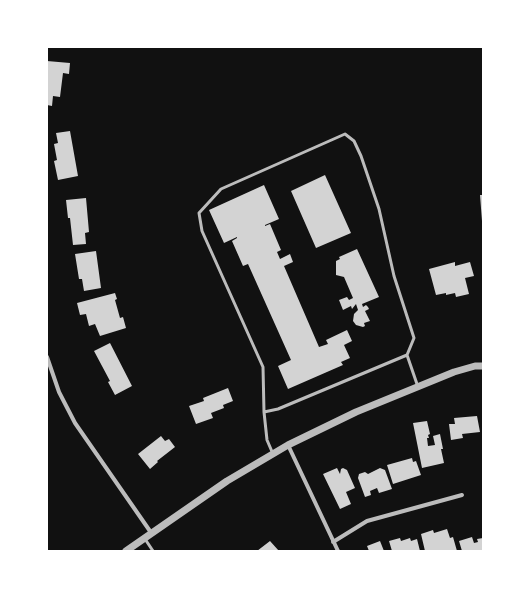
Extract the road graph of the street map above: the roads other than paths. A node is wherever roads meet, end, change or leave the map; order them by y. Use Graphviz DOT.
graph roads {
  1 [pos="407,354"];
  2 [pos="47,357"];
  3 [pos="483,366"];
  4 [pos="418,387"];
  5 [pos="264,412"];
  6 [pos="288,445"];
  7 [pos="273,454"];
  8 [pos="462,495"];
  9 [pos="152,534"];
  10 [pos="145,539"];
  11 [pos="333,542"];
  12 [pos="126,551"];
  13 [pos="153,551"];
  14 [pos="338,551"];
  1 -- 4 [label="lane"];
  1 -- 5 [label="lane"];
  1 -- 5 [label="lane"];
  2 -- 9 [label="street"];
  3 -- 4 [label="street"];
  4 -- 6 [label="street"];
  5 -- 7 [label="lane"];
  6 -- 7 [label="street"];
  6 -- 11 [label="street"];
  7 -- 9 [label="street"];
  8 -- 11 [label="street"];
  9 -- 10 [label="street"];
  10 -- 12 [label="street"];
  10 -- 13 [label="lane"];
  11 -- 14 [label="street"];
}
